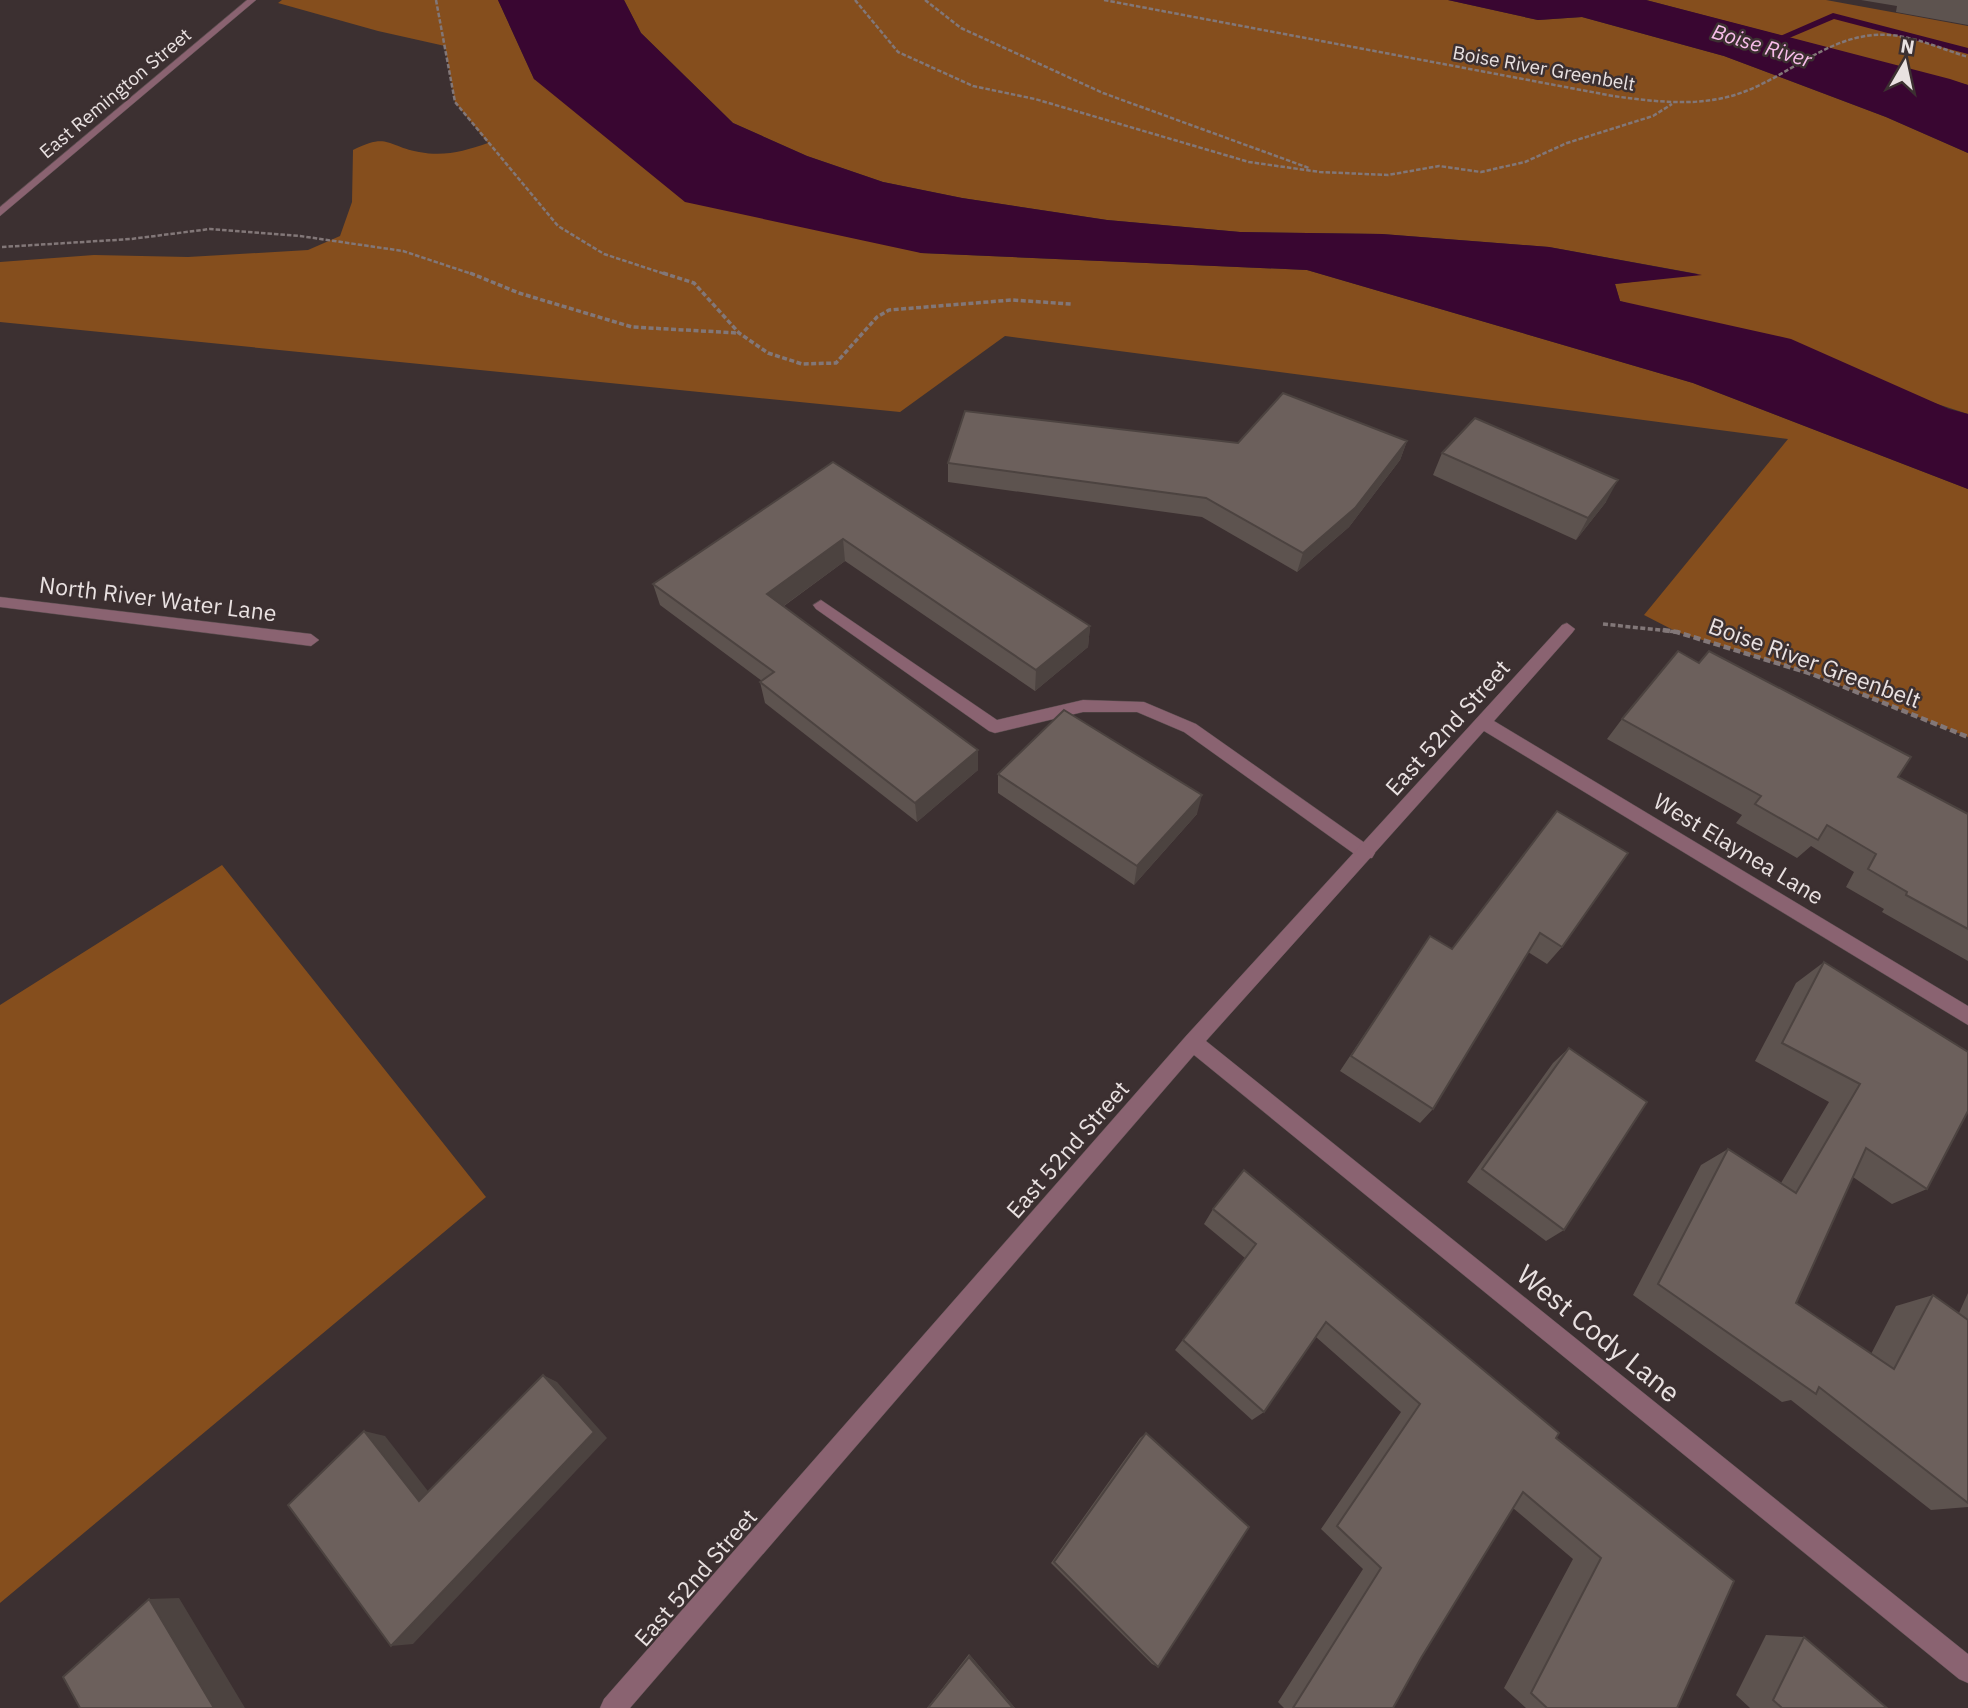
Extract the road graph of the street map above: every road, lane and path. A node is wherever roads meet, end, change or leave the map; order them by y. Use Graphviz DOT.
graph roads {
  1 [pos="252,0"];
  2 [pos="436,0"];
  3 [pos="855,0"];
  4 [pos="925,0"];
  5 [pos="1104,0"];
  6 [pos="1968,57"];
  7 [pos="1673,104"];
  8 [pos="1320,172"];
  9 [pos="0,213"];
  10 [pos="0,247"];
  11 [pos="1071,304"];
  12 [pos="739,333"];
  13 [pos="0,602"];
  14 [pos="821,605"];
  15 [pos="1567,629"];
  16 [pos="311,640"];
  17 [pos="1484,723"];
  18 [pos="1968,737"];
  19 [pos="1366,853"];
  20 [pos="1968,1016"];
  21 [pos="1193,1042"];
  22 [pos="1968,1670"];
  23 [pos="621,1705"];
  1 -- 9 [label="street, East Remington Street"];
  2 -- 12 [label="path"];
  3 -- 8 [label="path"];
  4 -- 8 [label="path"];
  5 -- 7 [label="path, Boise River Greenbelt"];
  6 -- 7 [label="path, Boise River Greenbelt"];
  7 -- 8 [label="path"];
  10 -- 12 [label="path"];
  11 -- 12 [label="path"];
  13 -- 16 [label="street, North River Water Lane"];
  14 -- 19 [label="street"];
  15 -- 17 [label="street, East 52nd Street"];
  15 -- 18 [label="path, Boise River Greenbelt"];
  17 -- 19 [label="street, East 52nd Street"];
  17 -- 20 [label="street, West Elaynea Lane"];
  19 -- 21 [label="street, East 52nd Street"];
  21 -- 22 [label="street, West Cody Lane"];
  21 -- 23 [label="street, East 52nd Street"];
}
